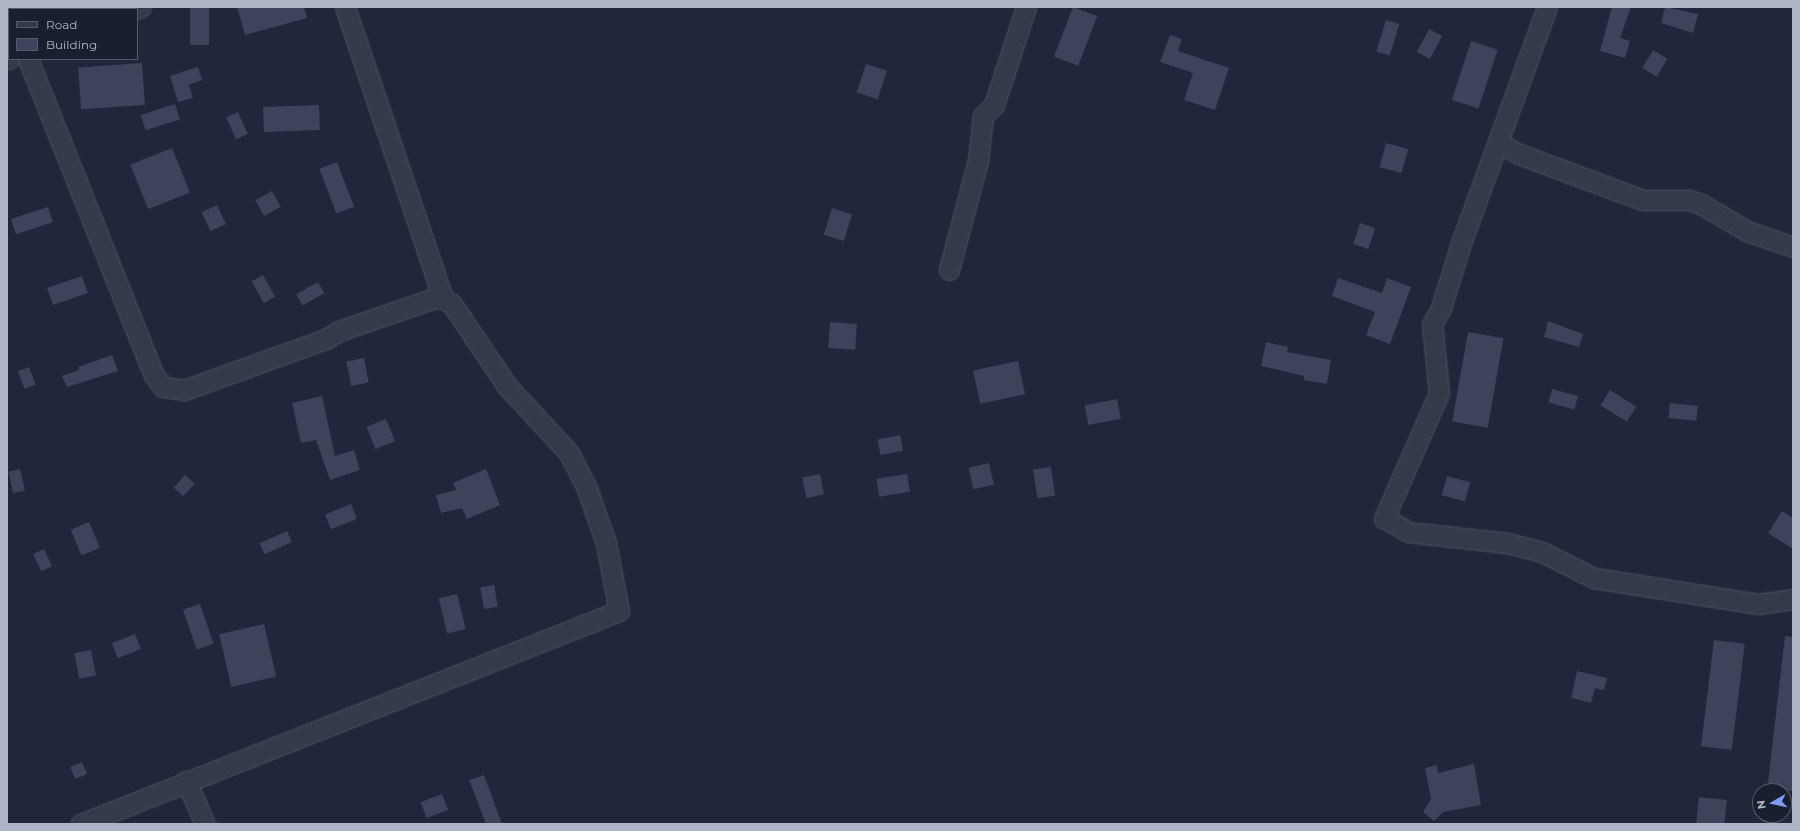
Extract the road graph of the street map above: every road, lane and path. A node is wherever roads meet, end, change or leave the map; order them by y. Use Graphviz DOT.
graph roads {
  1 [pos="345,7"];
  2 [pos="1026,7"];
  3 [pos="1547,7"];
  4 [pos="28,60"];
  5 [pos="1498,142"];
  6 [pos="1793,247"];
  7 [pos="949,270"];
  8 [pos="443,299"];
  9 [pos="1793,598"];
  10 [pos="186,781"];
  11 [pos="81,824"];
  12 [pos="205,824"];
  1 -- 8 [label="street"];
  2 -- 7 [label="street"];
  3 -- 5 [label="street"];
  4 -- 8 [label="street"];
  5 -- 6 [label="street"];
  5 -- 9 [label="street"];
  8 -- 10 [label="street"];
  10 -- 11 [label="street"];
  10 -- 12 [label="street"];
}
